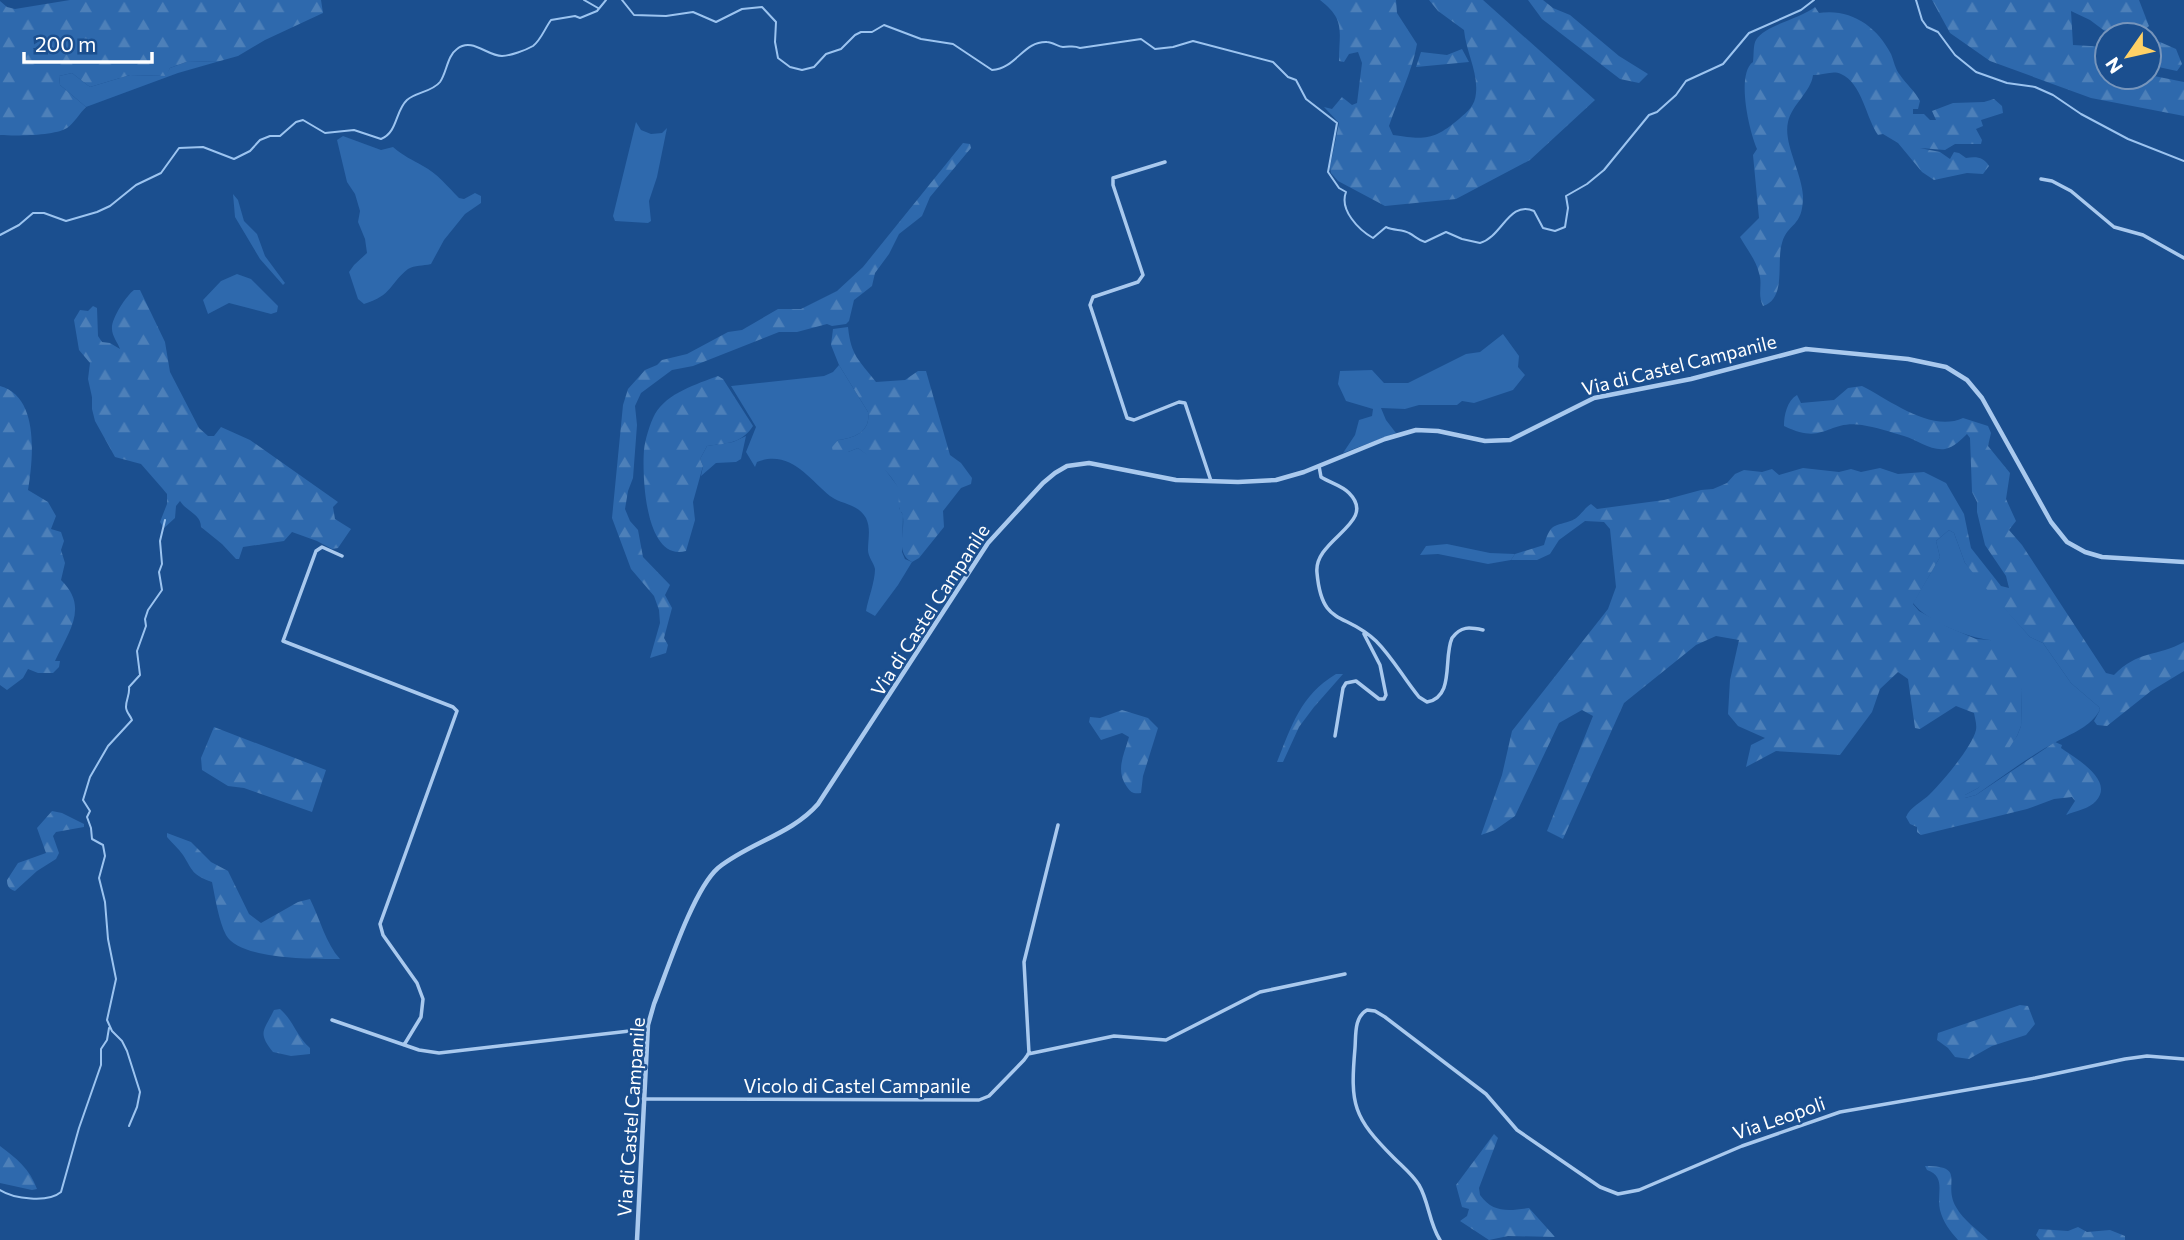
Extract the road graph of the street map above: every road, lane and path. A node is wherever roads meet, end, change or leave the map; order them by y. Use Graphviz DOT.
graph roads {
  1 [pos="1165,162"];
  2 [pos="2040,178"];
  3 [pos="2184,258"];
  4 [pos="1319,466"];
  5 [pos="1212,481"];
  6 [pos="342,556"];
  7 [pos="2184,562"];
  8 [pos="1360,629"];
  9 [pos="1483,630"];
  10 [pos="1335,736"];
  11 [pos="1058,825"];
  12 [pos="1345,974"];
  13 [pos="331,1020"];
  14 [pos="647,1029"];
  15 [pos="404,1045"];
  16 [pos="1028,1054"];
  17 [pos="2184,1059"];
  18 [pos="643,1099"];
  19 [pos="637,1240"];
  20 [pos="1440,1240"];
  1 -- 5 [label="street"];
  2 -- 3 [label="street"];
  4 -- 5 [label="street, Via di Castel Campanile"];
  4 -- 7 [label="street, Via di Castel Campanile"];
  4 -- 8 [label="street"];
  5 -- 14 [label="street, Via di Castel Campanile"];
  6 -- 15 [label="street"];
  8 -- 9 [label="street"];
  8 -- 10 [label="street"];
  11 -- 16 [label="street"];
  12 -- 16 [label="street"];
  13 -- 15 [label="street"];
  14 -- 15 [label="street"];
  14 -- 18 [label="street, Via di Castel Campanile"];
  16 -- 18 [label="street, Vicolo di Castel Campanile"];
  17 -- 20 [label="street, Via Leopoli"];
  18 -- 19 [label="street, Via di Castel Campanile"];
}
